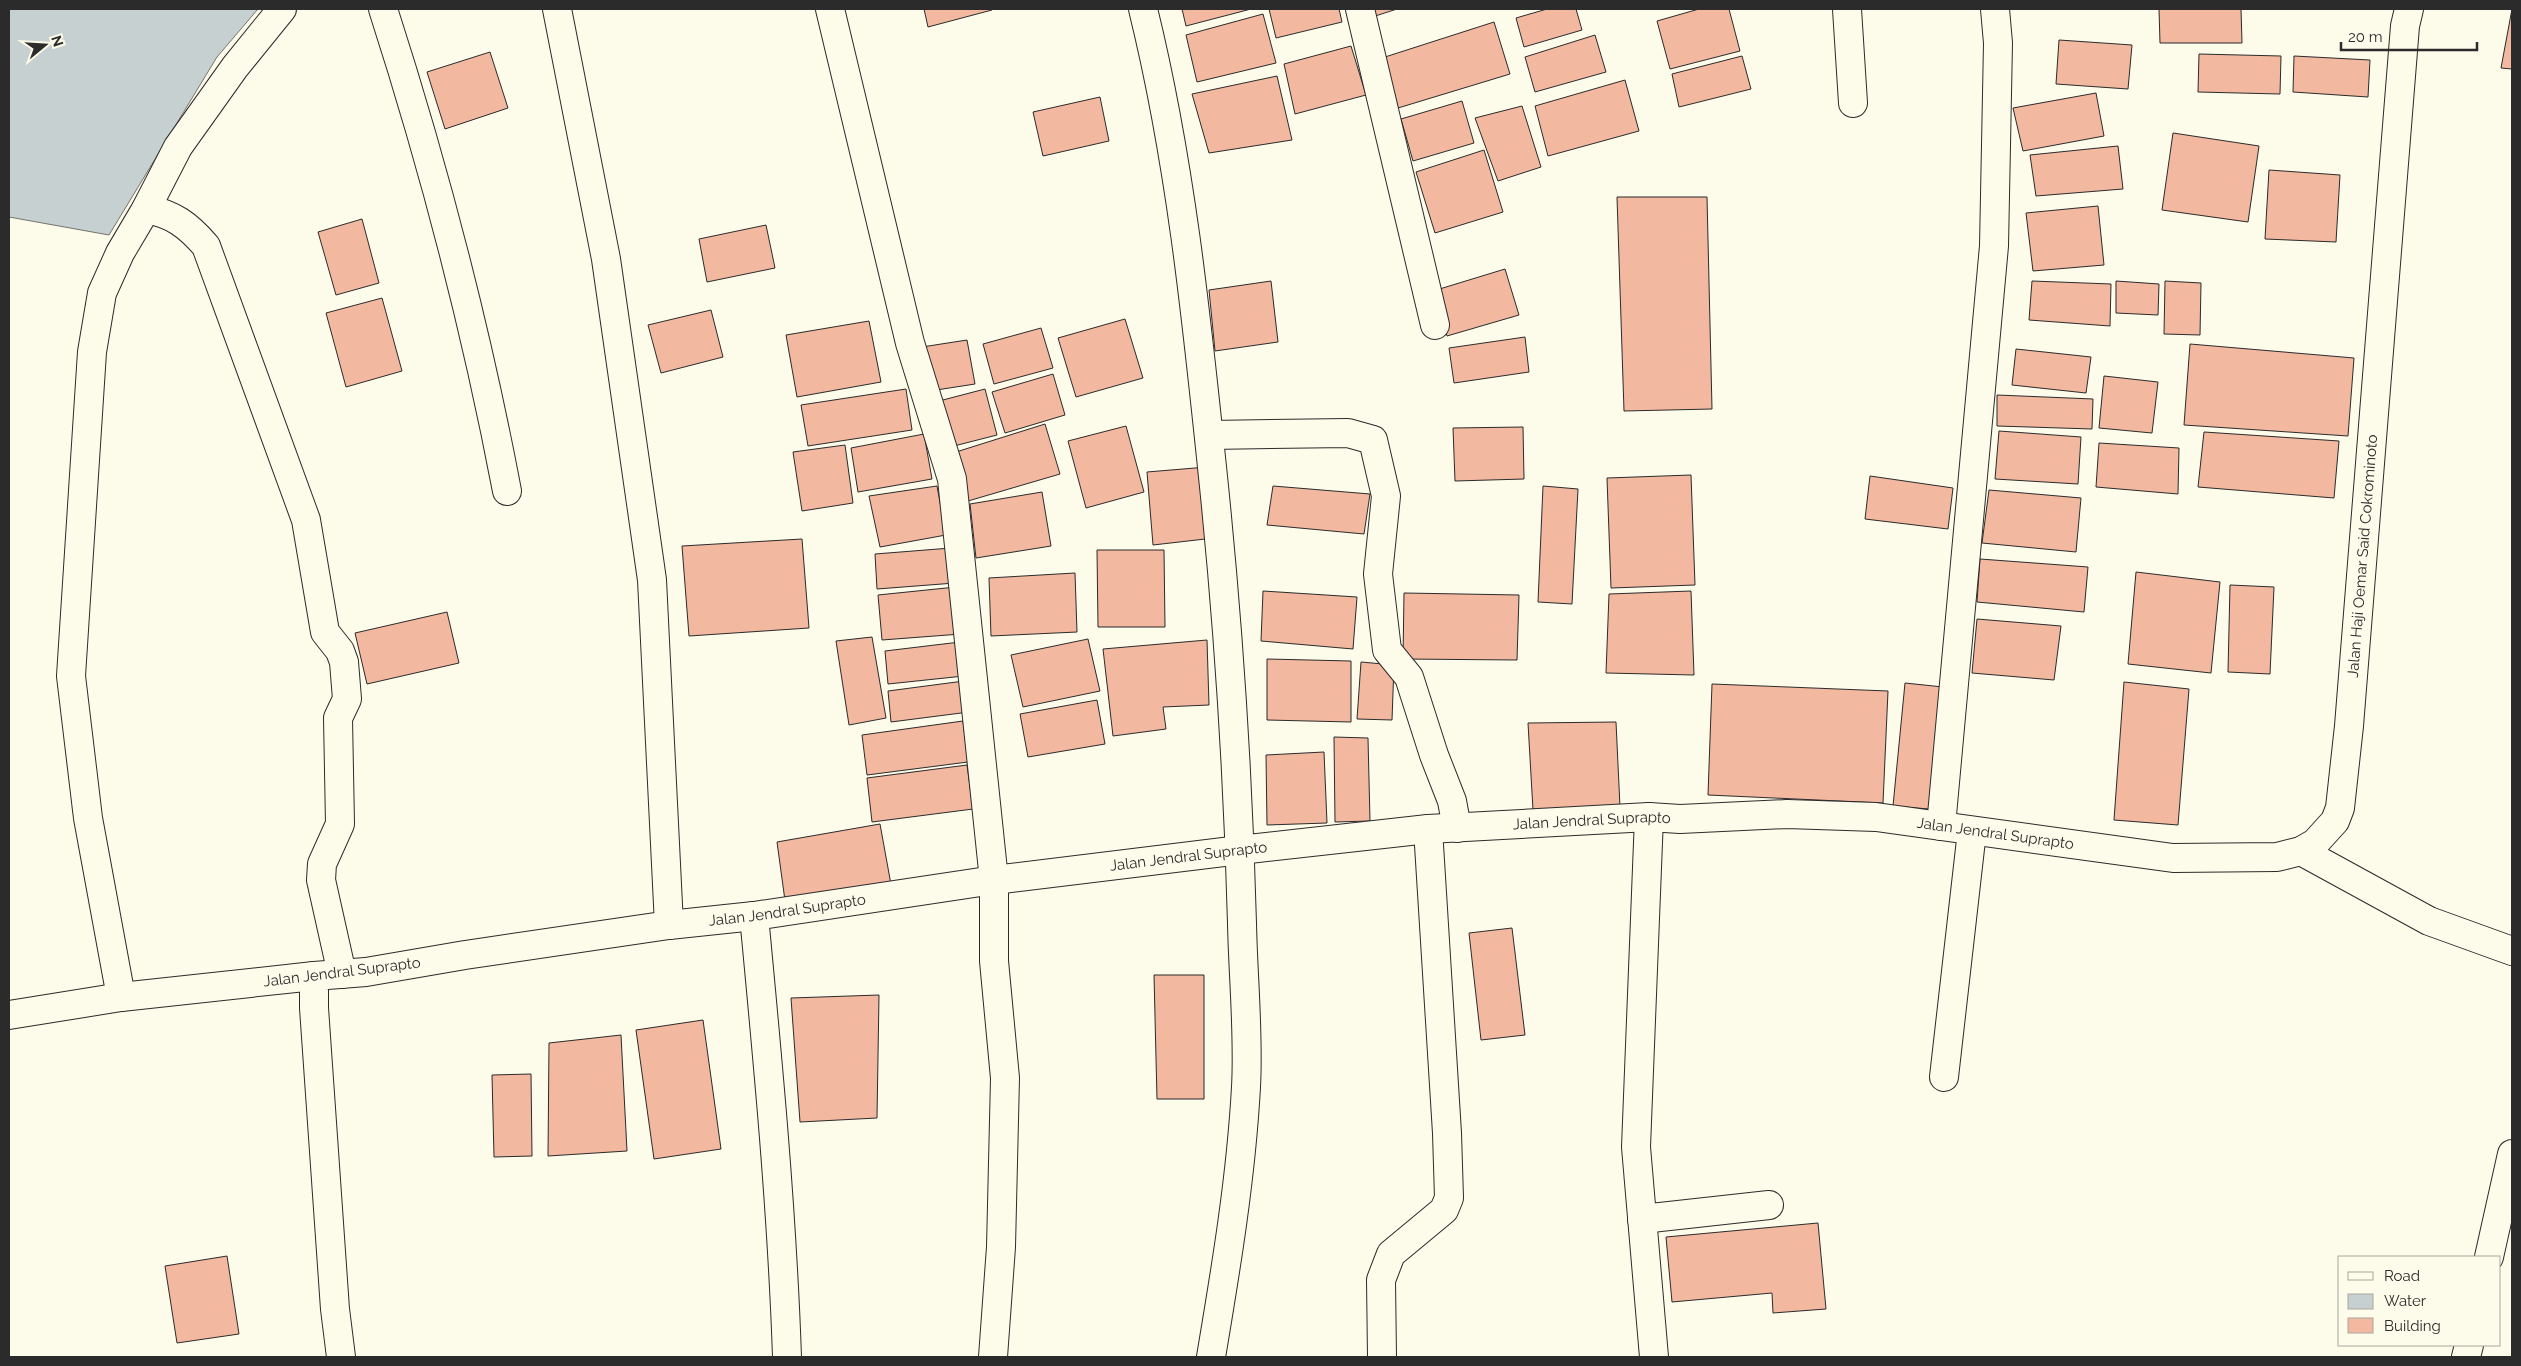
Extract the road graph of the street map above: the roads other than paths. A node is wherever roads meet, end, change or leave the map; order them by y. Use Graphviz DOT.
graph roads {
  1 [pos="282,9"];
  2 [pos="383,9"];
  3 [pos="557,9"];
  4 [pos="830,9"];
  5 [pos="1144,9"];
  6 [pos="1360,9"];
  7 [pos="1847,9"];
  8 [pos="1996,9"];
  9 [pos="2409,9"];
  10 [pos="1853,103"];
  11 [pos="146,209"];
  12 [pos="1435,325"];
  13 [pos="1209,434"];
  14 [pos="508,491"];
  15 [pos="1649,817"];
  16 [pos="1941,826"];
  17 [pos="1458,828"];
  18 [pos="1428,829"];
  19 [pos="1972,831"];
  20 [pos="1240,850"];
  21 [pos="2301,850"];
  22 [pos="994,880"];
  23 [pos="754,916"];
  24 [pos="669,925"];
  25 [pos="2512,951"];
  26 [pos="342,974"];
  27 [pos="314,976"];
  28 [pos="121,998"];
  29 [pos="9,1015"];
  30 [pos="1944,1077"];
  31 [pos="2512,1154"];
  32 [pos="1769,1205"];
  33 [pos="1642,1219"];
  34 [pos="2489,1256"];
  35 [pos="341,1357"];
  36 [pos="787,1357"];
  37 [pos="993,1357"];
  38 [pos="1211,1357"];
  39 [pos="1382,1357"];
  40 [pos="1649,1357"];
  1 -- 11 [label="street"];
  2 -- 14 [label="street"];
  3 -- 24 [label="street"];
  4 -- 22 [label="street"];
  5 -- 13 [label="street"];
  6 -- 12 [label="street"];
  7 -- 10 [label="street"];
  8 -- 16 [label="street"];
  9 -- 21 [label="street, Jalan Haji Oemar Said Cokrominoto"];
  11 -- 26 [label="street"];
  11 -- 28 [label="street"];
  13 -- 17 [label="street"];
  13 -- 20 [label="street"];
  15 -- 16 [label="street, Jalan Jendral Suprapto"];
  15 -- 17 [label="street, Jalan Jendral Suprapto"];
  15 -- 33 [label="street"];
  16 -- 19 [label="street, Jalan Jendral Suprapto"];
  17 -- 18 [label="street, Jalan Jendral Suprapto"];
  18 -- 20 [label="street, Jalan Jendral Suprapto"];
  18 -- 39 [label="street"];
  19 -- 21 [label="street, Jalan Jendral Suprapto"];
  19 -- 30 [label="street"];
  20 -- 22 [label="street, Jalan Jendral Suprapto"];
  20 -- 38 [label="street"];
  21 -- 25 [label="street"];
  22 -- 23 [label="street, Jalan Jendral Suprapto"];
  22 -- 37 [label="street"];
  23 -- 24 [label="street, Jalan Jendral Suprapto"];
  23 -- 36 [label="street"];
  24 -- 26 [label="street, Jalan Jendral Suprapto"];
  26 -- 27 [label="street, Jalan Jendral Suprapto"];
  27 -- 28 [label="street, Jalan Jendral Suprapto"];
  27 -- 35 [label="street"];
  28 -- 29 [label="street, Jalan Jendral Suprapto"];
  31 -- 34 [label="street"];
  32 -- 33 [label="street"];
  33 -- 40 [label="street"];
}
